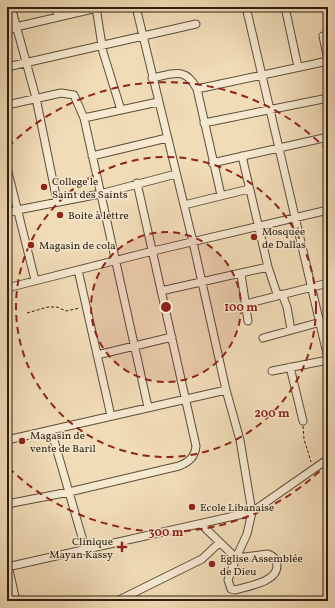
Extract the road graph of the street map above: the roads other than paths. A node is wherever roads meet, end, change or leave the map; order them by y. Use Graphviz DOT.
graph roads {
  1 [pos="11,7"];
  2 [pos="56,7"];
  3 [pos="136,7"];
  4 [pos="246,7"];
  5 [pos="285,7"];
  6 [pos="97,8"];
  7 [pos="58,17"];
  8 [pos="196,24"];
  9 [pos="15,27"];
  10 [pos="7,29"];
  11 [pos="323,36"];
  12 [pos="142,37"];
  13 [pos="102,44"];
  14 [pos="328,61"];
  15 [pos="25,63"];
  16 [pos="7,67"];
  17 [pos="298,68"];
  18 [pos="262,75"];
  19 [pos="152,78"];
  20 [pos="197,89"];
  21 [pos="36,98"];
  22 [pos="328,98"];
  23 [pos="158,102"];
  24 [pos="7,105"];
  25 [pos="121,110"];
  26 [pos="270,110"];
  27 [pos="84,118"];
  28 [pos="204,124"];
  29 [pos="328,137"];
  30 [pos="166,138"];
  31 [pos="279,148"];
  32 [pos="92,156"];
  33 [pos="242,156"];
  34 [pos="212,163"];
  35 [pos="7,172"];
  36 [pos="176,174"];
  37 [pos="137,183"];
  38 [pos="249,189"];
  39 [pos="100,194"];
  40 [pos="221,195"];
  41 [pos="57,201"];
  42 [pos="184,205"];
  43 [pos="17,210"];
  44 [pos="328,210"];
  45 [pos="7,212"];
  46 [pos="294,218"];
  47 [pos="258,227"];
  48 [pos="193,242"];
  49 [pos="153,251"];
  50 [pos="115,261"];
  51 [pos="268,267"];
  52 [pos="78,270"];
  53 [pos="241,274"];
  54 [pos="35,280"];
  55 [pos="201,282"];
  56 [pos="328,282"];
  57 [pos="311,287"];
  58 [pos="7,288"];
  59 [pos="161,291"];
  60 [pos="280,294"];
  61 [pos="246,304"];
  62 [pos="328,320"];
  63 [pos="248,321"];
  64 [pos="320,322"];
  65 [pos="291,330"];
  66 [pos="172,336"];
  67 [pos="263,338"];
  68 [pos="135,345"];
  69 [pos="97,355"];
  70 [pos="328,359"];
  71 [pos="290,367"];
  72 [pos="272,371"];
  73 [pos="226,390"];
  74 [pos="186,399"];
  75 [pos="148,407"];
  76 [pos="111,416"];
  77 [pos="303,420"];
  78 [pos="51,430"];
  79 [pos="7,440"];
  80 [pos="328,459"];
  81 [pos="69,492"];
  82 [pos="7,504"];
  83 [pos="252,512"];
  84 [pos="202,525"];
  85 [pos="219,543"];
  86 [pos="86,551"];
  87 [pos="236,558"];
  88 [pos="7,565"];
  89 [pos="16,601"];
  90 [pos="117,601"];
  1 -- 9 [label="street"];
  2 -- 7 [label="street"];
  3 -- 12 [label="street"];
  4 -- 18 [label="street"];
  5 -- 17 [label="street"];
  6 -- 7 [label="street"];
  6 -- 13 [label="street"];
  7 -- 9 [label="street"];
  8 -- 12 [label="street"];
  9 -- 10 [label="street"];
  9 -- 15 [label="street"];
  11 -- 14 [label="street"];
  12 -- 13 [label="street"];
  12 -- 19 [label="street"];
  13 -- 15 [label="street"];
  13 -- 25 [label="street"];
  14 -- 17 [label="street"];
  15 -- 16 [label="street"];
  15 -- 21 [label="street"];
  17 -- 18 [label="street"];
  18 -- 20 [label="street"];
  18 -- 26 [label="street"];
  19 -- 20 [label="street"];
  19 -- 23 [label="street"];
  20 -- 28 [label="street"];
  21 -- 24 [label="street"];
  21 -- 27 [label="street"];
  21 -- 41 [label="street"];
  22 -- 26 [label="street"];
  23 -- 25 [label="street"];
  23 -- 30 [label="street"];
  25 -- 27 [label="street"];
  26 -- 28 [label="street"];
  26 -- 31 [label="street"];
  27 -- 32 [label="street"];
  28 -- 34 [label="street"];
  29 -- 31 [label="street"];
  30 -- 32 [label="street"];
  30 -- 36 [label="street"];
  31 -- 33 [label="street"];
  31 -- 46 [label="street"];
  32 -- 39 [label="street"];
  33 -- 34 [label="street"];
  33 -- 38 [label="street"];
  34 -- 40 [label="street"];
  35 -- 43 [label="street"];
  36 -- 37 [label="street"];
  36 -- 42 [label="street"];
  37 -- 39 [label="street"];
  37 -- 49 [label="street"];
  38 -- 40 [label="street"];
  38 -- 47 [label="street"];
  39 -- 41 [label="street"];
  39 -- 50 [label="street"];
  40 -- 42 [label="street"];
  41 -- 43 [label="street"];
  42 -- 48 [label="street"];
  43 -- 45 [label="street"];
  43 -- 54 [label="street"];
  44 -- 46 [label="street"];
  46 -- 47 [label="street"];
  46 -- 57 [label="street"];
  47 -- 48 [label="street"];
  47 -- 51 [label="street"];
  48 -- 49 [label="street"];
  48 -- 55 [label="street"];
  49 -- 50 [label="street"];
  49 -- 59 [label="street"];
  50 -- 52 [label="street"];
  50 -- 68 [label="street"];
  51 -- 53 [label="street"];
  51 -- 60 [label="street"];
  52 -- 54 [label="street"];
  52 -- 69 [label="street"];
  53 -- 55 [label="street"];
  53 -- 61 [label="street"];
  54 -- 58 [label="street"];
  55 -- 59 [label="street"];
  55 -- 73 [label="street"];
  56 -- 57 [label="street"];
  57 -- 60 [label="street"];
  57 -- 64 [label="street"];
  59 -- 66 [label="street"];
  60 -- 61 [label="street"];
  60 -- 65 [label="street"];
  61 -- 63 [label="street"];
  62 -- 64 [label="street"];
  64 -- 65 [label="street"];
  64 -- 70 [label="street"];
  65 -- 67 [label="street"];
  66 -- 68 [label="street"];
  66 -- 74 [label="street"];
  68 -- 69 [label="street"];
  68 -- 75 [label="street"];
  69 -- 76 [label="street"];
  70 -- 71 [label="street"];
  71 -- 72 [label="street"];
  71 -- 77 [label="street"];
  73 -- 74 [label="street"];
  73 -- 83 [label="street"];
  74 -- 75 [label="street"];
  74 -- 81 [label="street"];
  75 -- 76 [label="street"];
  76 -- 78 [label="street"];
  78 -- 79 [label="street"];
  78 -- 81 [label="street"];
  80 -- 83 [label="street"];
  81 -- 82 [label="street"];
  81 -- 86 [label="street"];
  83 -- 84 [label="street"];
  83 -- 87 [label="street"];
  84 -- 85 [label="street"];
  84 -- 86 [label="street"];
  85 -- 87 [label="street"];
  85 -- 90 [label="street"];
  86 -- 88 [label="street"];
  87 -- 87 [label="street"];
  88 -- 89 [label="street"];
}
